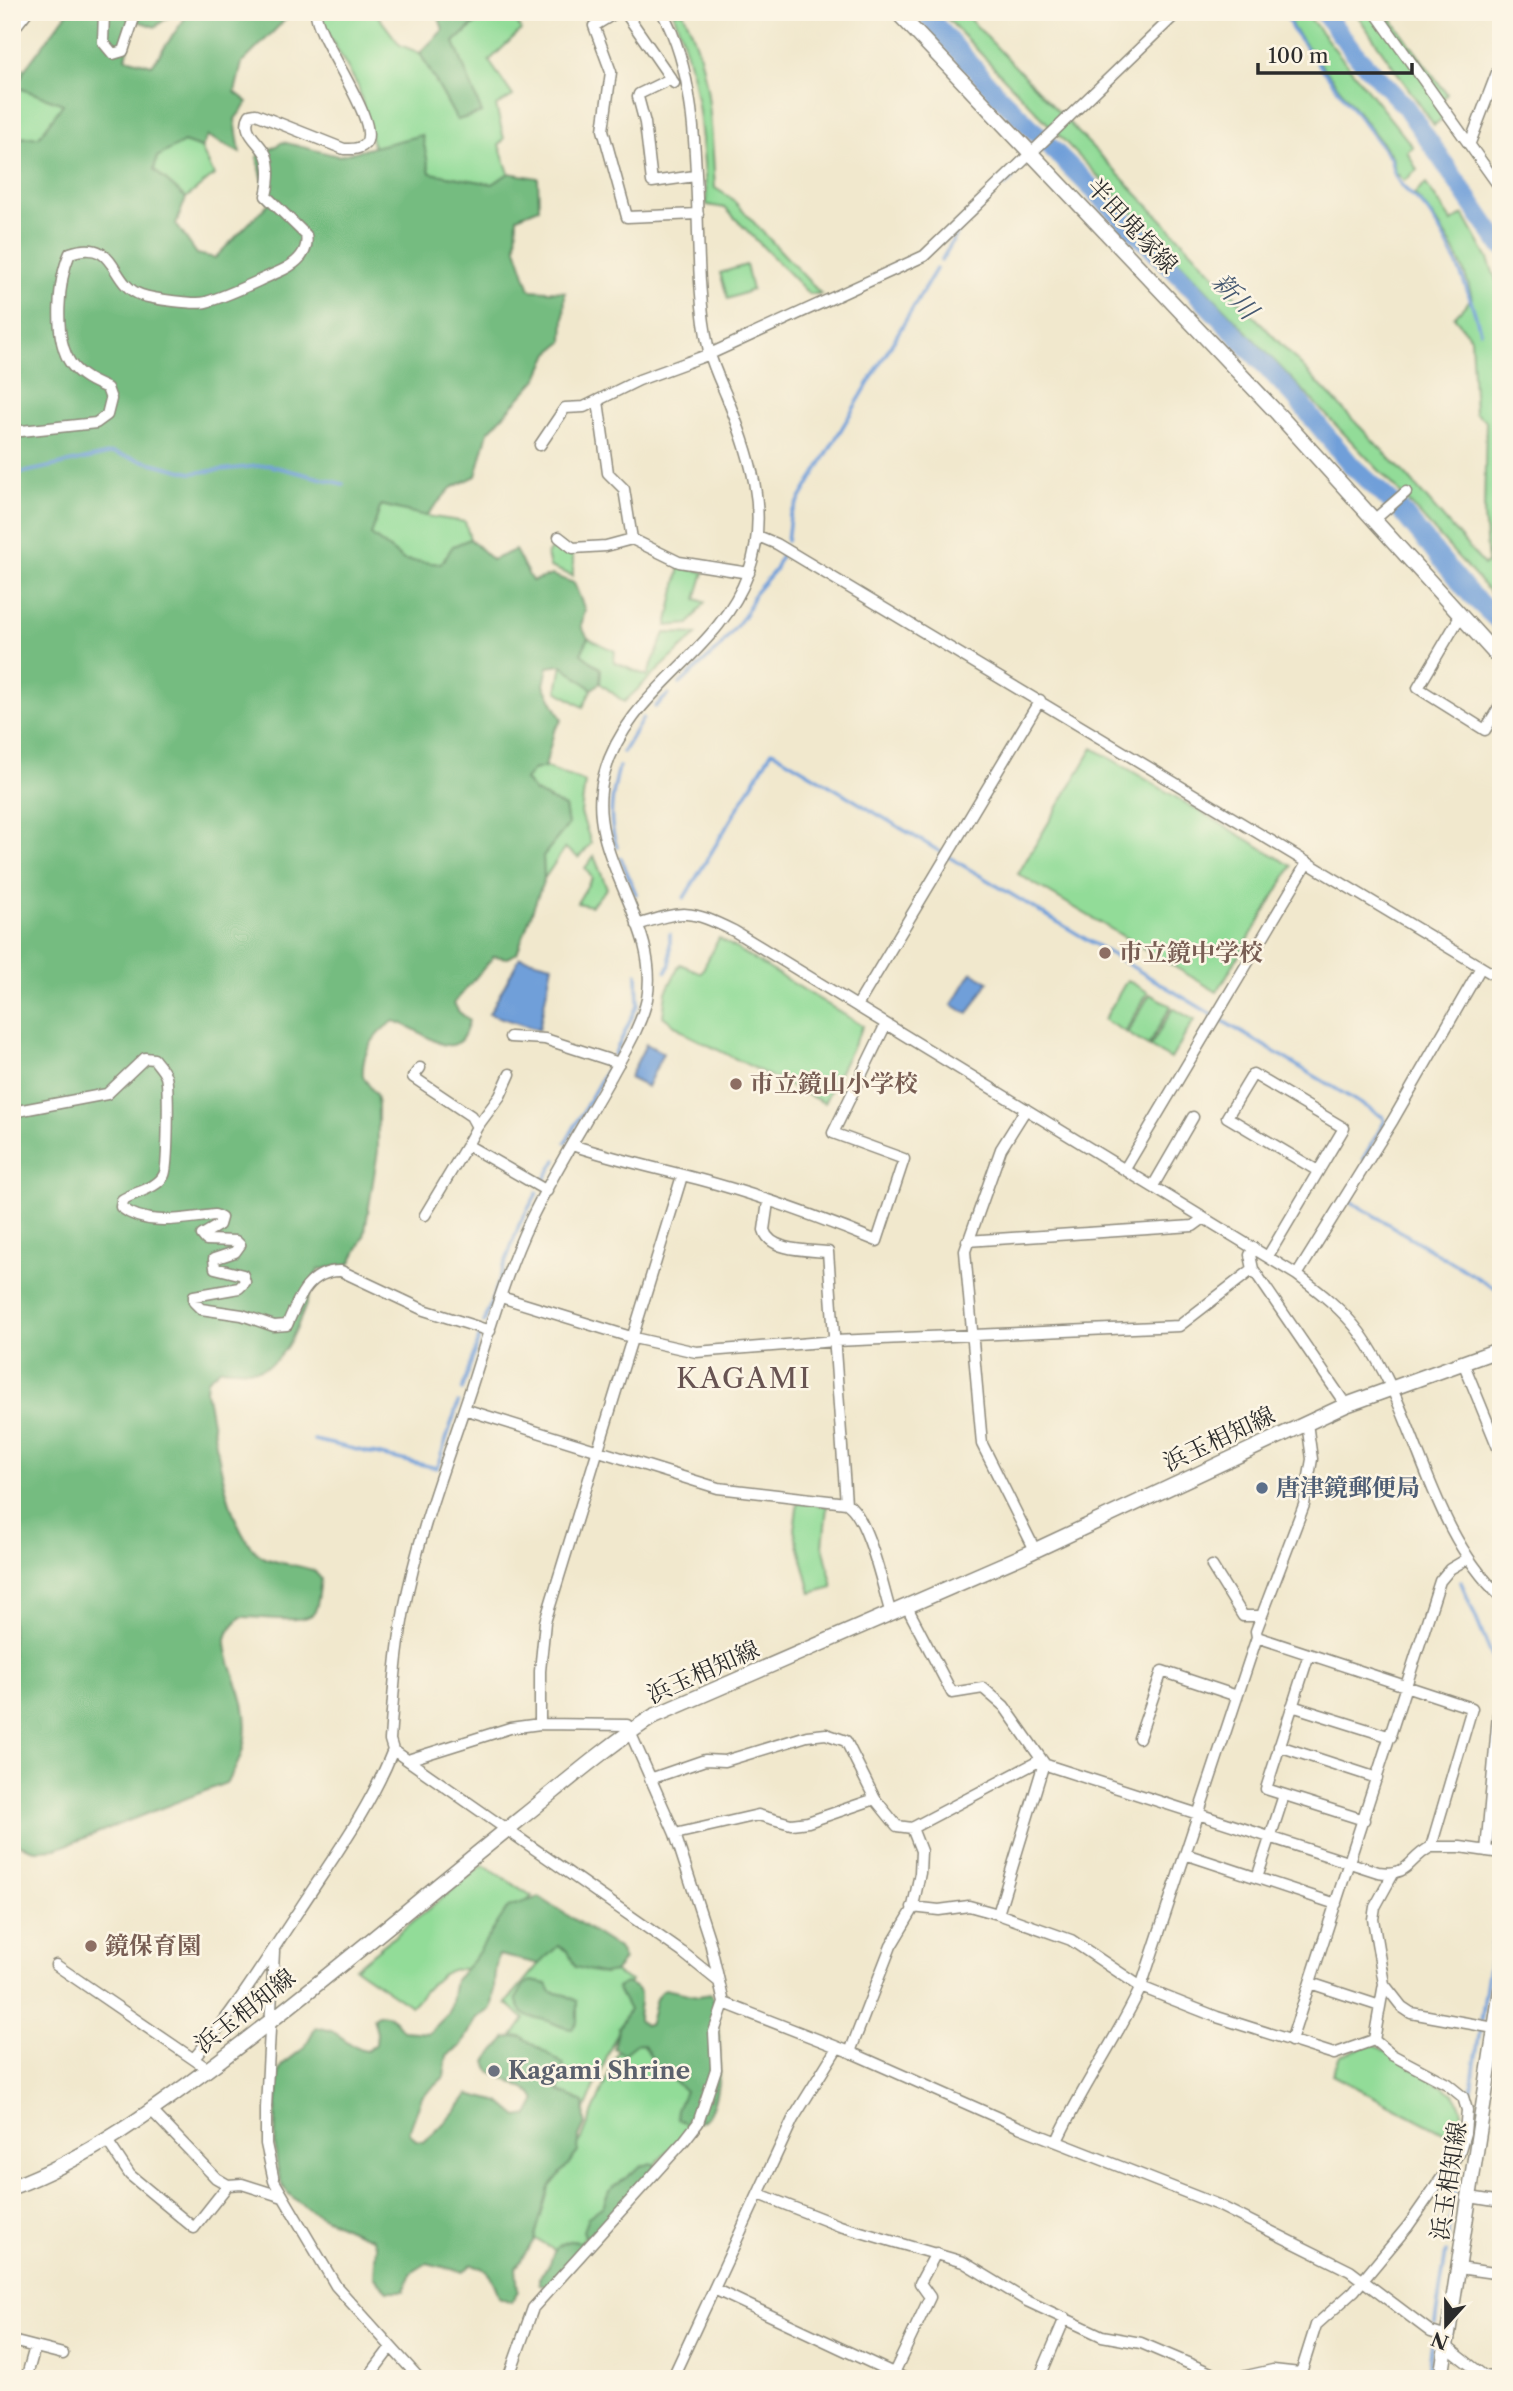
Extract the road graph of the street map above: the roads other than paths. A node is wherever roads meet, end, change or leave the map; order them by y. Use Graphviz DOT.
graph roads {
  1 [pos="27,12"];
  2 [pos="104,12"];
  3 [pos="136,12"];
  4 [pos="316,12"];
  5 [pos="617,12"];
  6 [pos="625,12"];
  7 [pos="662,12"];
  8 [pos="897,12"];
  9 [pos="1376,12"];
  10 [pos="1172,14"];
  11 [pos="12,31"];
  12 [pos="1500,68"];
  13 [pos="670,79"];
  14 [pos="687,83"];
  15 [pos="1469,143"];
  16 [pos="1031,150"];
  17 [pos="695,176"];
  18 [pos="1501,189"];
  19 [pos="698,214"];
  20 [pos="710,354"];
  21 [pos="598,401"];
  22 [pos="12,432"];
  23 [pos="540,445"];
  24 [pos="1406,492"];
  25 [pos="1377,518"];
  26 [pos="758,536"];
  27 [pos="559,537"];
  28 [pos="632,539"];
  29 [pos="749,573"];
  30 [pos="1461,615"];
  31 [pos="1501,660"];
  32 [pos="1040,699"];
  33 [pos="1501,704"];
  34 [pos="1307,863"];
  35 [pos="637,925"];
  36 [pos="1481,967"];
  37 [pos="1501,979"];
  38 [pos="857,1006"];
  39 [pos="886,1024"];
  40 [pos="510,1037"];
  41 [pos="619,1063"];
  42 [pos="420,1068"];
  43 [pos="510,1074"];
  44 [pos="1026,1109"];
  45 [pos="12,1112"];
  46 [pos="1193,1117"];
  47 [pos="477,1127"];
  48 [pos="467,1144"];
  49 [pos="572,1145"];
  50 [pos="1125,1169"];
  51 [pos="1318,1171"];
  52 [pos="682,1176"];
  53 [pos="1153,1186"];
  54 [pos="547,1191"];
  55 [pos="768,1202"];
  56 [pos="425,1215"];
  57 [pos="1204,1217"];
  58 [pos="967,1241"];
  59 [pos="1254,1248"];
  60 [pos="1268,1256"];
  61 [pos="1253,1269"];
  62 [pos="1297,1275"];
  63 [pos="501,1297"];
  64 [pos="490,1331"];
  65 [pos="972,1334"];
  66 [pos="634,1338"];
  67 [pos="835,1341"];
  68 [pos="1501,1349"];
  69 [pos="1463,1362"];
  70 [pos="1390,1387"];
  71 [pos="1346,1405"];
  72 [pos="464,1409"];
  73 [pos="1307,1423"];
  74 [pos="599,1452"];
  75 [pos="1501,1455"];
  76 [pos="846,1503"];
  77 [pos="1035,1550"];
  78 [pos="1467,1559"];
  79 [pos="1212,1566"];
  80 [pos="1501,1597"];
  81 [pos="907,1607"];
  82 [pos="891,1614"];
  83 [pos="1261,1616"];
  84 [pos="1256,1637"];
  85 [pos="1309,1654"];
  86 [pos="1408,1687"];
  87 [pos="1237,1696"];
  88 [pos="1292,1706"];
  89 [pos="1498,1714"];
  90 [pos="540,1724"];
  91 [pos="630,1732"];
  92 [pos="1391,1737"];
  93 [pos="1139,1738"];
  94 [pos="1279,1746"];
  95 [pos="393,1750"];
  96 [pos="411,1759"];
  97 [pos="1044,1763"];
  98 [pos="1377,1778"];
  99 [pos="650,1779"];
  100 [pos="1284,1795"];
  101 [pos="875,1799"];
  102 [pos="1198,1814"];
  103 [pos="1364,1820"];
  104 [pos="912,1828"];
  105 [pos="508,1829"];
  106 [pos="675,1835"];
  107 [pos="1271,1837"];
  108 [pos="1431,1847"];
  109 [pos="1486,1851"];
  110 [pos="1501,1853"];
  111 [pos="1185,1854"];
  112 [pos="1350,1862"];
  113 [pos="1393,1874"];
  114 [pos="1258,1878"];
  115 [pos="1336,1904"];
  116 [pos="912,1907"];
  117 [pos="998,1914"];
  118 [pos="274,1951"];
  119 [pos="56,1965"];
  120 [pos="718,1981"];
  121 [pos="1310,1983"];
  122 [pos="1384,1984"];
  123 [pos="1141,1987"];
  124 [pos="1501,1990"];
  125 [pos="723,2003"];
  126 [pos="1380,2006"];
  127 [pos="272,2021"];
  128 [pos="1498,2028"];
  129 [pos="1374,2040"];
  130 [pos="1291,2041"];
  131 [pos="837,2048"];
  132 [pos="850,2052"];
  133 [pos="195,2057"];
  134 [pos="208,2069"];
  135 [pos="152,2111"];
  136 [pos="106,2139"];
  137 [pos="1057,2141"];
  138 [pos="228,2185"];
  139 [pos="12,2187"];
  140 [pos="759,2194"];
  141 [pos="283,2197"];
  142 [pos="1470,2197"];
  143 [pos="1501,2202"];
  144 [pos="936,2253"];
  145 [pos="1458,2268"];
  146 [pos="1501,2274"];
  147 [pos="1364,2280"];
  148 [pos="715,2289"];
  149 [pos="1065,2318"];
  150 [pos="12,2341"];
  151 [pos="1446,2342"];
  152 [pos="35,2347"];
  153 [pos="391,2347"];
  154 [pos="63,2354"];
  155 [pos="894,2372"];
  156 [pos="1300,2376"];
  157 [pos="1218,2377"];
  158 [pos="1501,2378"];
  159 [pos="26,2379"];
  160 [pos="367,2379"];
  161 [pos="420,2379"];
  162 [pos="508,2379"];
  163 [pos="672,2379"];
  164 [pos="906,2379"];
  165 [pos="1039,2379"];
  166 [pos="1441,2379"];
  1 -- 11 [label="street"];
  2 -- 3 [label="street"];
  4 -- 22 [label="street"];
  5 -- 19 [label="street"];
  6 -- 13 [label="street"];
  7 -- 14 [label="street"];
  8 -- 16 [label="main road, 半田鬼塚線"];
  9 -- 15 [label="street"];
  10 -- 16 [label="street"];
  12 -- 15 [label="street"];
  13 -- 14 [label="street"];
  13 -- 17 [label="street"];
  14 -- 17 [label="street"];
  15 -- 18 [label="street"];
  16 -- 20 [label="street"];
  16 -- 25 [label="main road, 半田鬼塚線"];
  17 -- 19 [label="street"];
  19 -- 20 [label="street"];
  20 -- 21 [label="street"];
  20 -- 26 [label="street"];
  21 -- 23 [label="street"];
  21 -- 28 [label="street"];
  24 -- 25 [label="street"];
  25 -- 30 [label="main road, 半田鬼塚線"];
  26 -- 29 [label="street"];
  26 -- 32 [label="street"];
  27 -- 28 [label="street"];
  28 -- 29 [label="street"];
  29 -- 35 [label="street"];
  30 -- 31 [label="main road, 半田鬼塚線"];
  30 -- 33 [label="street"];
  32 -- 34 [label="street"];
  32 -- 38 [label="street"];
  34 -- 36 [label="street"];
  34 -- 50 [label="street"];
  35 -- 38 [label="street"];
  35 -- 41 [label="street"];
  36 -- 37 [label="street"];
  36 -- 62 [label="street"];
  38 -- 39 [label="street"];
  39 -- 44 [label="street"];
  39 -- 55 [label="street"];
  40 -- 41 [label="street"];
  41 -- 49 [label="street"];
  42 -- 47 [label="street"];
  43 -- 47 [label="street"];
  44 -- 50 [label="street"];
  44 -- 58 [label="street"];
  45 -- 64 [label="street"];
  46 -- 53 [label="street"];
  47 -- 48 [label="street"];
  48 -- 54 [label="street"];
  48 -- 56 [label="street"];
  49 -- 52 [label="street"];
  49 -- 54 [label="street"];
  50 -- 53 [label="street"];
  51 -- 51 [label="street"];
  51 -- 60 [label="street"];
  52 -- 55 [label="street"];
  52 -- 66 [label="street"];
  53 -- 57 [label="street"];
  54 -- 63 [label="street"];
  55 -- 67 [label="street"];
  57 -- 58 [label="street"];
  57 -- 59 [label="street"];
  58 -- 65 [label="street"];
  59 -- 60 [label="street"];
  59 -- 61 [label="street"];
  60 -- 62 [label="street"];
  61 -- 65 [label="street"];
  61 -- 71 [label="street"];
  62 -- 70 [label="street"];
  63 -- 64 [label="street"];
  63 -- 66 [label="street"];
  64 -- 72 [label="street"];
  65 -- 67 [label="street"];
  65 -- 77 [label="street"];
  66 -- 67 [label="street"];
  66 -- 74 [label="street"];
  67 -- 76 [label="street"];
  68 -- 69 [label="main road, 浜玉相知線"];
  69 -- 70 [label="main road, 浜玉相知線"];
  69 -- 75 [label="street"];
  70 -- 71 [label="main road, 浜玉相知線"];
  70 -- 78 [label="street"];
  71 -- 73 [label="main road, 浜玉相知線"];
  72 -- 74 [label="street"];
  72 -- 95 [label="street"];
  73 -- 77 [label="main road, 浜玉相知線"];
  73 -- 83 [label="street"];
  74 -- 76 [label="street"];
  74 -- 90 [label="street"];
  76 -- 82 [label="street"];
  77 -- 81 [label="main road, 浜玉相知線"];
  78 -- 80 [label="street"];
  78 -- 86 [label="street"];
  79 -- 83 [label="street"];
  81 -- 82 [label="main road, 浜玉相知線"];
  81 -- 97 [label="street"];
  82 -- 91 [label="main road, 浜玉相知線"];
  83 -- 84 [label="street"];
  84 -- 85 [label="street"];
  84 -- 87 [label="street"];
  85 -- 86 [label="street"];
  85 -- 88 [label="street"];
  86 -- 92 [label="street"];
  86 -- 108 [label="street"];
  87 -- 93 [label="street"];
  87 -- 102 [label="street"];
  88 -- 92 [label="street"];
  88 -- 94 [label="street"];
  89 -- 109 [label="street"];
  90 -- 91 [label="street"];
  90 -- 96 [label="street"];
  91 -- 99 [label="street"];
  91 -- 105 [label="main road, 浜玉相知線"];
  92 -- 98 [label="street"];
  94 -- 98 [label="street"];
  94 -- 100 [label="street"];
  95 -- 96 [label="street"];
  95 -- 118 [label="street"];
  96 -- 105 [label="street"];
  97 -- 102 [label="street"];
  97 -- 104 [label="street"];
  97 -- 117 [label="street"];
  98 -- 103 [label="street"];
  99 -- 101 [label="street"];
  99 -- 106 [label="street"];
  100 -- 103 [label="street"];
  100 -- 107 [label="street"];
  101 -- 104 [label="street"];
  101 -- 106 [label="street"];
  102 -- 107 [label="street"];
  102 -- 111 [label="street"];
  103 -- 112 [label="street"];
  104 -- 116 [label="street"];
  105 -- 120 [label="street"];
  105 -- 127 [label="main road, 浜玉相知線"];
  106 -- 120 [label="street"];
  107 -- 112 [label="street"];
  107 -- 114 [label="street"];
  108 -- 109 [label="street"];
  108 -- 113 [label="street"];
  109 -- 110 [label="street"];
  111 -- 114 [label="street"];
  111 -- 123 [label="street"];
  112 -- 113 [label="street"];
  112 -- 115 [label="street"];
  113 -- 122 [label="street"];
  114 -- 115 [label="street"];
  115 -- 121 [label="street"];
  116 -- 117 [label="street"];
  116 -- 132 [label="street"];
  117 -- 123 [label="street"];
  118 -- 127 [label="street"];
  118 -- 133 [label="street"];
  119 -- 133 [label="street"];
  120 -- 125 [label="street"];
  121 -- 126 [label="street"];
  121 -- 130 [label="street"];
  122 -- 126 [label="street"];
  122 -- 128 [label="street"];
  123 -- 130 [label="street"];
  123 -- 137 [label="street"];
  124 -- 128 [label="main road, 浜玉相知線"];
  125 -- 131 [label="street"];
  125 -- 162 [label="street"];
  126 -- 129 [label="street"];
  127 -- 134 [label="main road, 浜玉相知線"];
  127 -- 141 [label="street"];
  128 -- 142 [label="main road, 浜玉相知線"];
  129 -- 130 [label="street"];
  129 -- 147 [label="street"];
  131 -- 132 [label="street"];
  131 -- 140 [label="street"];
  132 -- 137 [label="street"];
  133 -- 134 [label="street"];
  134 -- 135 [label="main road, 浜玉相知線"];
  135 -- 136 [label="main road, 浜玉相知線"];
  135 -- 138 [label="street"];
  136 -- 138 [label="street"];
  136 -- 139 [label="main road, 浜玉相知線"];
  137 -- 147 [label="street"];
  138 -- 141 [label="street"];
  140 -- 144 [label="street"];
  140 -- 148 [label="street"];
  141 -- 153 [label="street"];
  142 -- 143 [label="street"];
  142 -- 145 [label="main road, 浜玉相知線"];
  144 -- 149 [label="street"];
  144 -- 155 [label="street"];
  145 -- 146 [label="street"];
  145 -- 151 [label="main road, 浜玉相知線"];
  147 -- 151 [label="street"];
  147 -- 156 [label="street"];
  148 -- 155 [label="street"];
  148 -- 163 [label="street"];
  149 -- 157 [label="street"];
  149 -- 165 [label="street"];
  150 -- 152 [label="street"];
  151 -- 158 [label="street"];
  151 -- 166 [label="main road, 浜玉相知線"];
  152 -- 154 [label="street"];
  152 -- 159 [label="street"];
  153 -- 160 [label="street"];
  153 -- 161 [label="street"];
  155 -- 164 [label="street"];
  156 -- 157 [label="street"];
}
